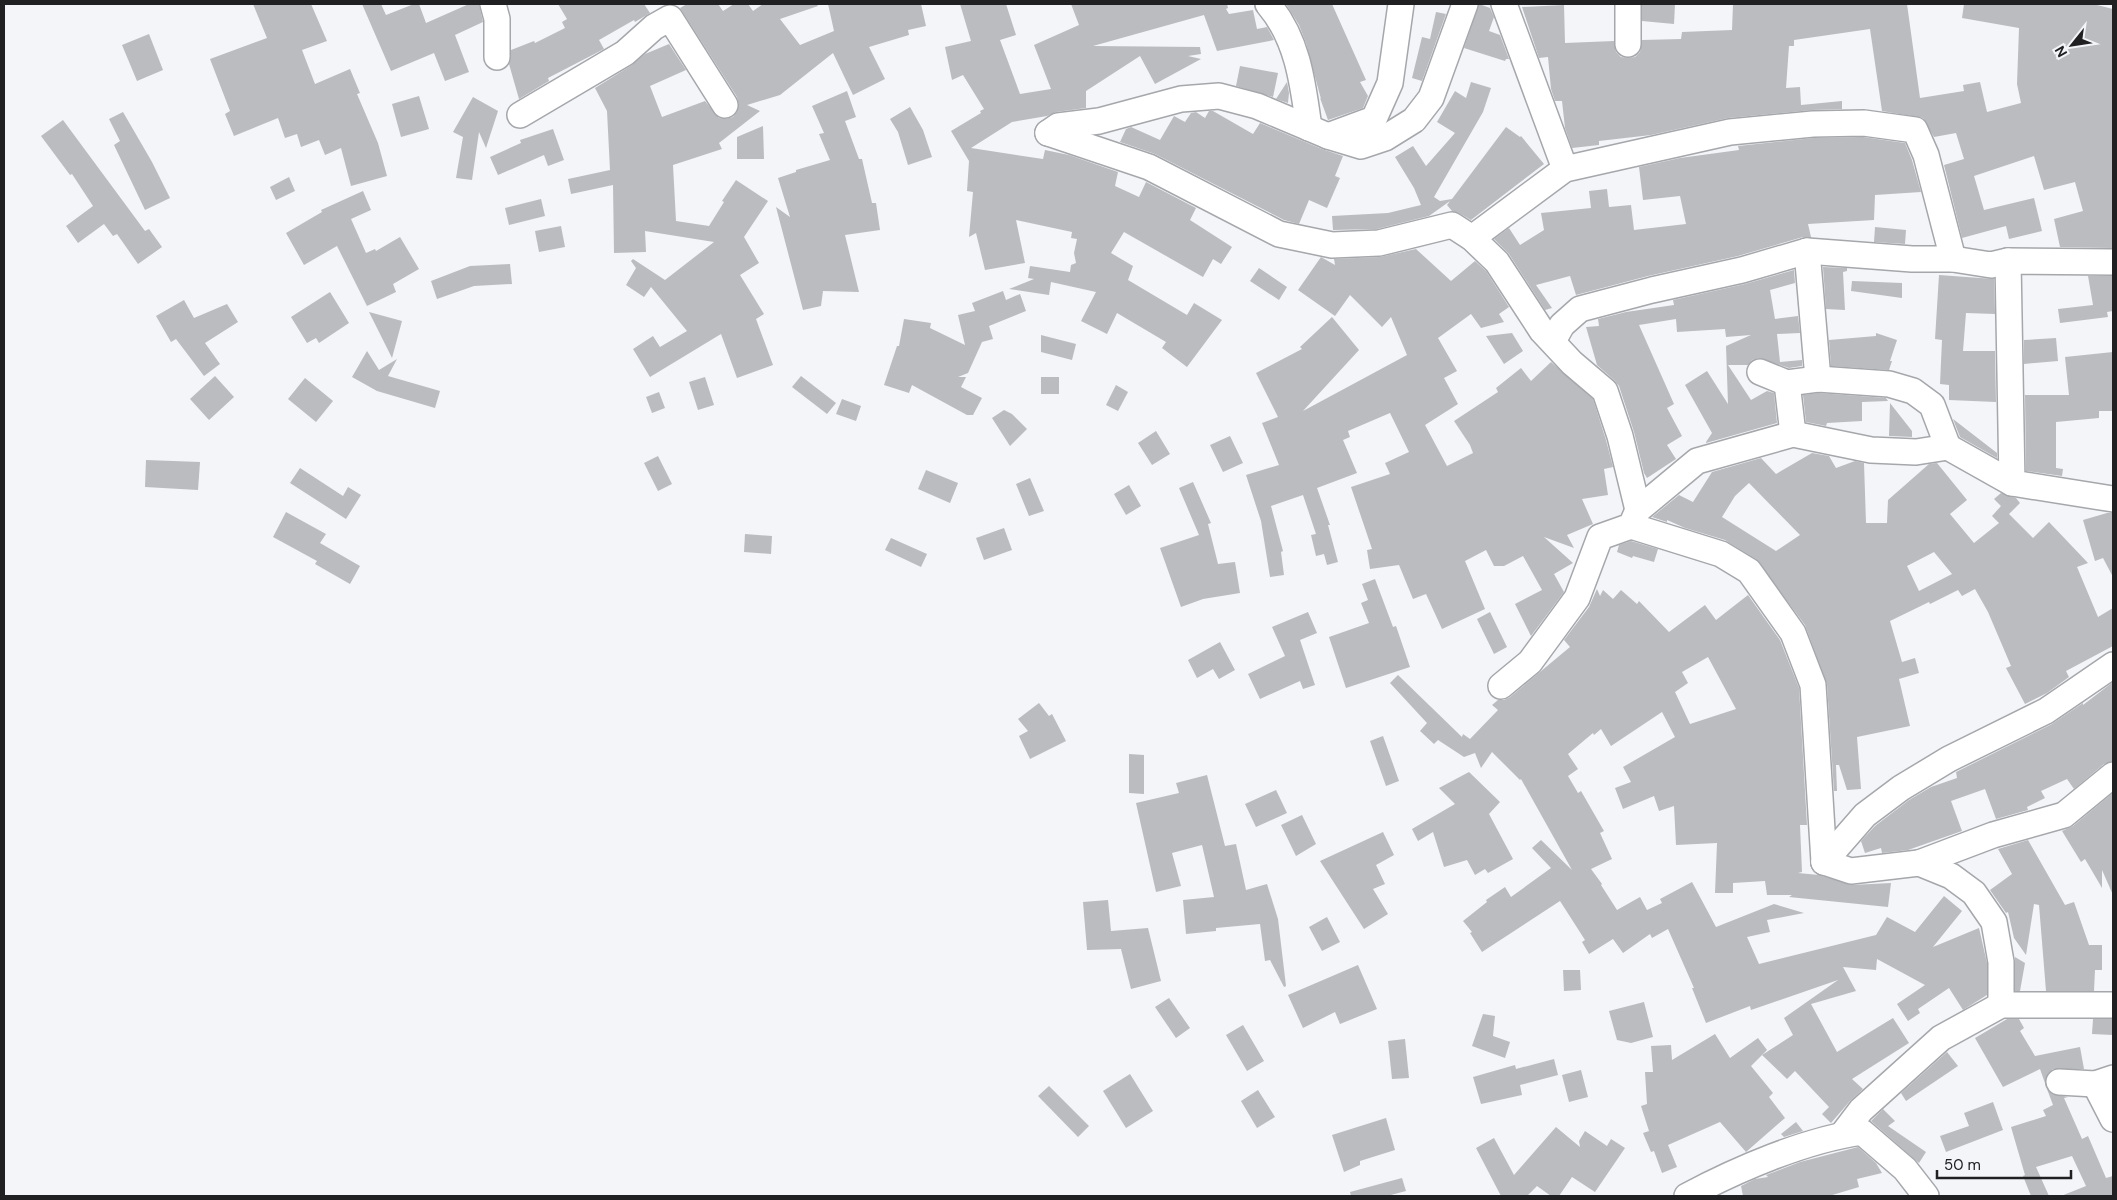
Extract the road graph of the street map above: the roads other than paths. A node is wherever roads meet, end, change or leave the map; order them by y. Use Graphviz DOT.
graph roads {
  1 [pos="493,4"];
  2 [pos="662,4"];
  3 [pos="1268,4"];
  4 [pos="1401,4"];
  5 [pos="1465,4"];
  6 [pos="1504,4"];
  7 [pos="1628,4"];
  8 [pos="654,27"];
  9 [pos="1628,44"];
  10 [pos="497,57"];
  11 [pos="725,105"];
  12 [pos="520,115"];
  13 [pos="1318,132"];
  14 [pos="1565,169"];
  15 [pos="1472,238"];
  16 [pos="1807,251"];
  17 [pos="1953,259"];
  18 [pos="2008,261"];
  19 [pos="2113,262"];
  20 [pos="1553,340"];
  21 [pos="1760,372"];
  22 [pos="1818,379"];
  23 [pos="1787,383"];
  24 [pos="1793,434"];
  25 [pos="1948,447"];
  26 [pos="2012,483"];
  27 [pos="2113,499"];
  28 [pos="1634,518"];
  29 [pos="2113,665"];
  30 [pos="1501,686"];
  31 [pos="2113,775"];
  32 [pos="1824,862"];
  33 [pos="1919,863"];
  34 [pos="2002,1005"];
  35 [pos="2113,1005"];
  36 [pos="2104,1081"];
  37 [pos="2059,1082"];
  38 [pos="2113,1120"];
  39 [pos="1842,1135"];
  40 [pos="1686,1196"];
  41 [pos="1926,1196"];
  1 -- 10 [label="street"];
  2 -- 8 [label="street"];
  3 -- 13 [label="street"];
  4 -- 13 [label="street"];
  5 -- 13 [label="street"];
  6 -- 14 [label="street"];
  7 -- 9 [label="street"];
  8 -- 11 [label="street"];
  8 -- 12 [label="street"];
  13 -- 15 [label="street"];
  14 -- 15 [label="street"];
  14 -- 17 [label="street"];
  15 -- 20 [label="street"];
  16 -- 17 [label="street"];
  16 -- 20 [label="street"];
  16 -- 22 [label="street"];
  17 -- 18 [label="street"];
  18 -- 19 [label="street"];
  18 -- 26 [label="street"];
  20 -- 28 [label="street"];
  21 -- 23 [label="street"];
  22 -- 23 [label="street"];
  22 -- 25 [label="street"];
  23 -- 24 [label="street"];
  24 -- 25 [label="street"];
  24 -- 28 [label="street"];
  25 -- 26 [label="street"];
  26 -- 27 [label="street"];
  28 -- 30 [label="street"];
  28 -- 32 [label="street"];
  29 -- 32 [label="street"];
  31 -- 33 [label="street"];
  32 -- 33 [label="street"];
  33 -- 34 [label="street"];
  34 -- 35 [label="street"];
  34 -- 39 [label="street"];
  36 -- 37 [label="street"];
  36 -- 38 [label="street"];
  39 -- 40 [label="street"];
  39 -- 41 [label="street"];
}
